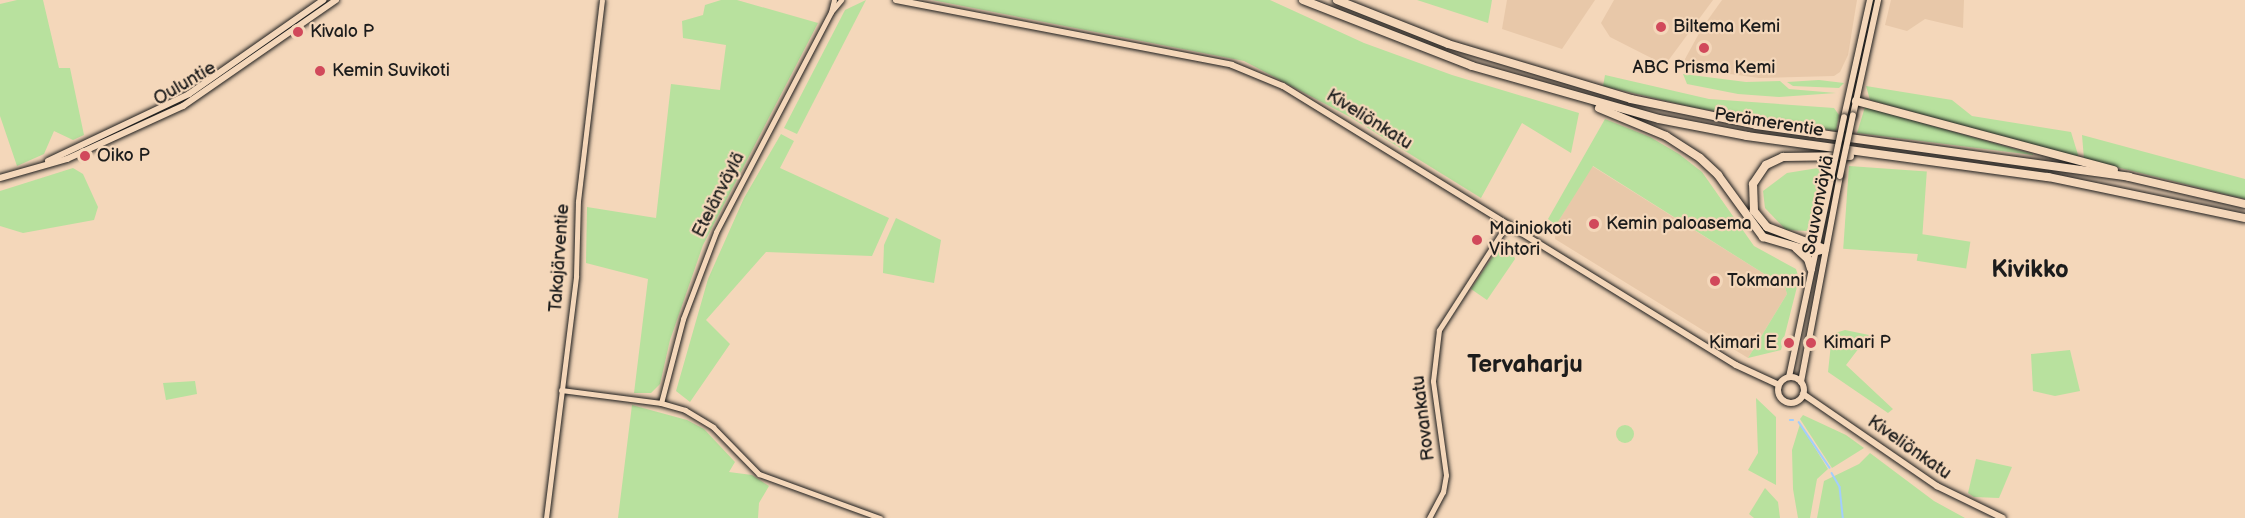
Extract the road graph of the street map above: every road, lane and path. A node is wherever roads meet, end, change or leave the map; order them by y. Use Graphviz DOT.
graph roads {
  1 [pos="323,0"];
  2 [pos="336,0"];
  3 [pos="602,0"];
  4 [pos="834,0"];
  5 [pos="841,0"];
  6 [pos="897,0"];
  7 [pos="1303,0"];
  8 [pos="1337,0"];
  9 [pos="1870,0"];
  10 [pos="1878,0"];
  11 [pos="831,12"];
  12 [pos="1584,101"];
  13 [pos="1856,101"];
  14 [pos="1866,153"];
  15 [pos="36,168"];
  16 [pos="2129,177"];
  17 [pos="0,178"];
  18 [pos="2245,204"];
  19 [pos="2245,218"];
  20 [pos="1508,223"];
  21 [pos="1816,242"];
  22 [pos="1795,248"];
  23 [pos="1825,249"];
  24 [pos="1814,252"];
  25 [pos="1811,269"];
  26 [pos="1790,377"];
  27 [pos="1801,381"];
  28 [pos="1779,385"];
  29 [pos="561,390"];
  30 [pos="1803,394"];
  31 [pos="661,403"];
  32 [pos="546,518"];
  33 [pos="880,518"];
  34 [pos="1429,518"];
  35 [pos="2003,518"];
  1 -- 15 [label="main road, Ouluntie"];
  2 -- 15 [label="main road, Ouluntie"];
  3 -- 29 [label="street, Takajärventie"];
  4 -- 11 [label="street, Etelänväylä"];
  5 -- 11 [label="street, Etelänväylä"];
  6 -- 20 [label="main road, Kiveliönkatu"];
  7 -- 12 [label="highway, Perämerentie"];
  8 -- 16 [label="highway, Perämerentie"];
  9 -- 21 [label="main road, Sauvonväylä, bridge"];
  10 -- 13 [label="main road, Sauvonväylä"];
  11 -- 31 [label="street, Etelänväylä"];
  12 -- 14 [label="highway, Perämerentie"];
  12 -- 22 [label="highway"];
  13 -- 16 [label="highway"];
  13 -- 23 [label="main road, Sauvonväylä, bridge"];
  14 -- 19 [label="highway, Perämerentie"];
  14 -- 21 [label="highway"];
  15 -- 17 [label="main road, Ouluntie"];
  16 -- 18 [label="highway, Perämerentie"];
  20 -- 28 [label="main road, Kiveliönkatu"];
  20 -- 34 [label="street, Rovankatu"];
  21 -- 23 [label="highway"];
  21 -- 24 [label="main road, Sauvonväylä"];
  22 -- 24 [label="highway"];
  22 -- 25 [label="highway"];
  23 -- 24 [label="highway"];
  23 -- 27 [label="main road, Sauvonväylä"];
  24 -- 25 [label="main road, Sauvonväylä"];
  25 -- 26 [label="main road, Sauvonväylä"];
  26 -- 27 [label="main road"];
  26 -- 28 [label="main road"];
  27 -- 30 [label="main road"];
  28 -- 30 [label="main road"];
  29 -- 31 [label="street"];
  29 -- 32 [label="street, Takajärventie"];
  30 -- 35 [label="main road, Kiveliönkatu"];
  31 -- 33 [label="street"];
}
